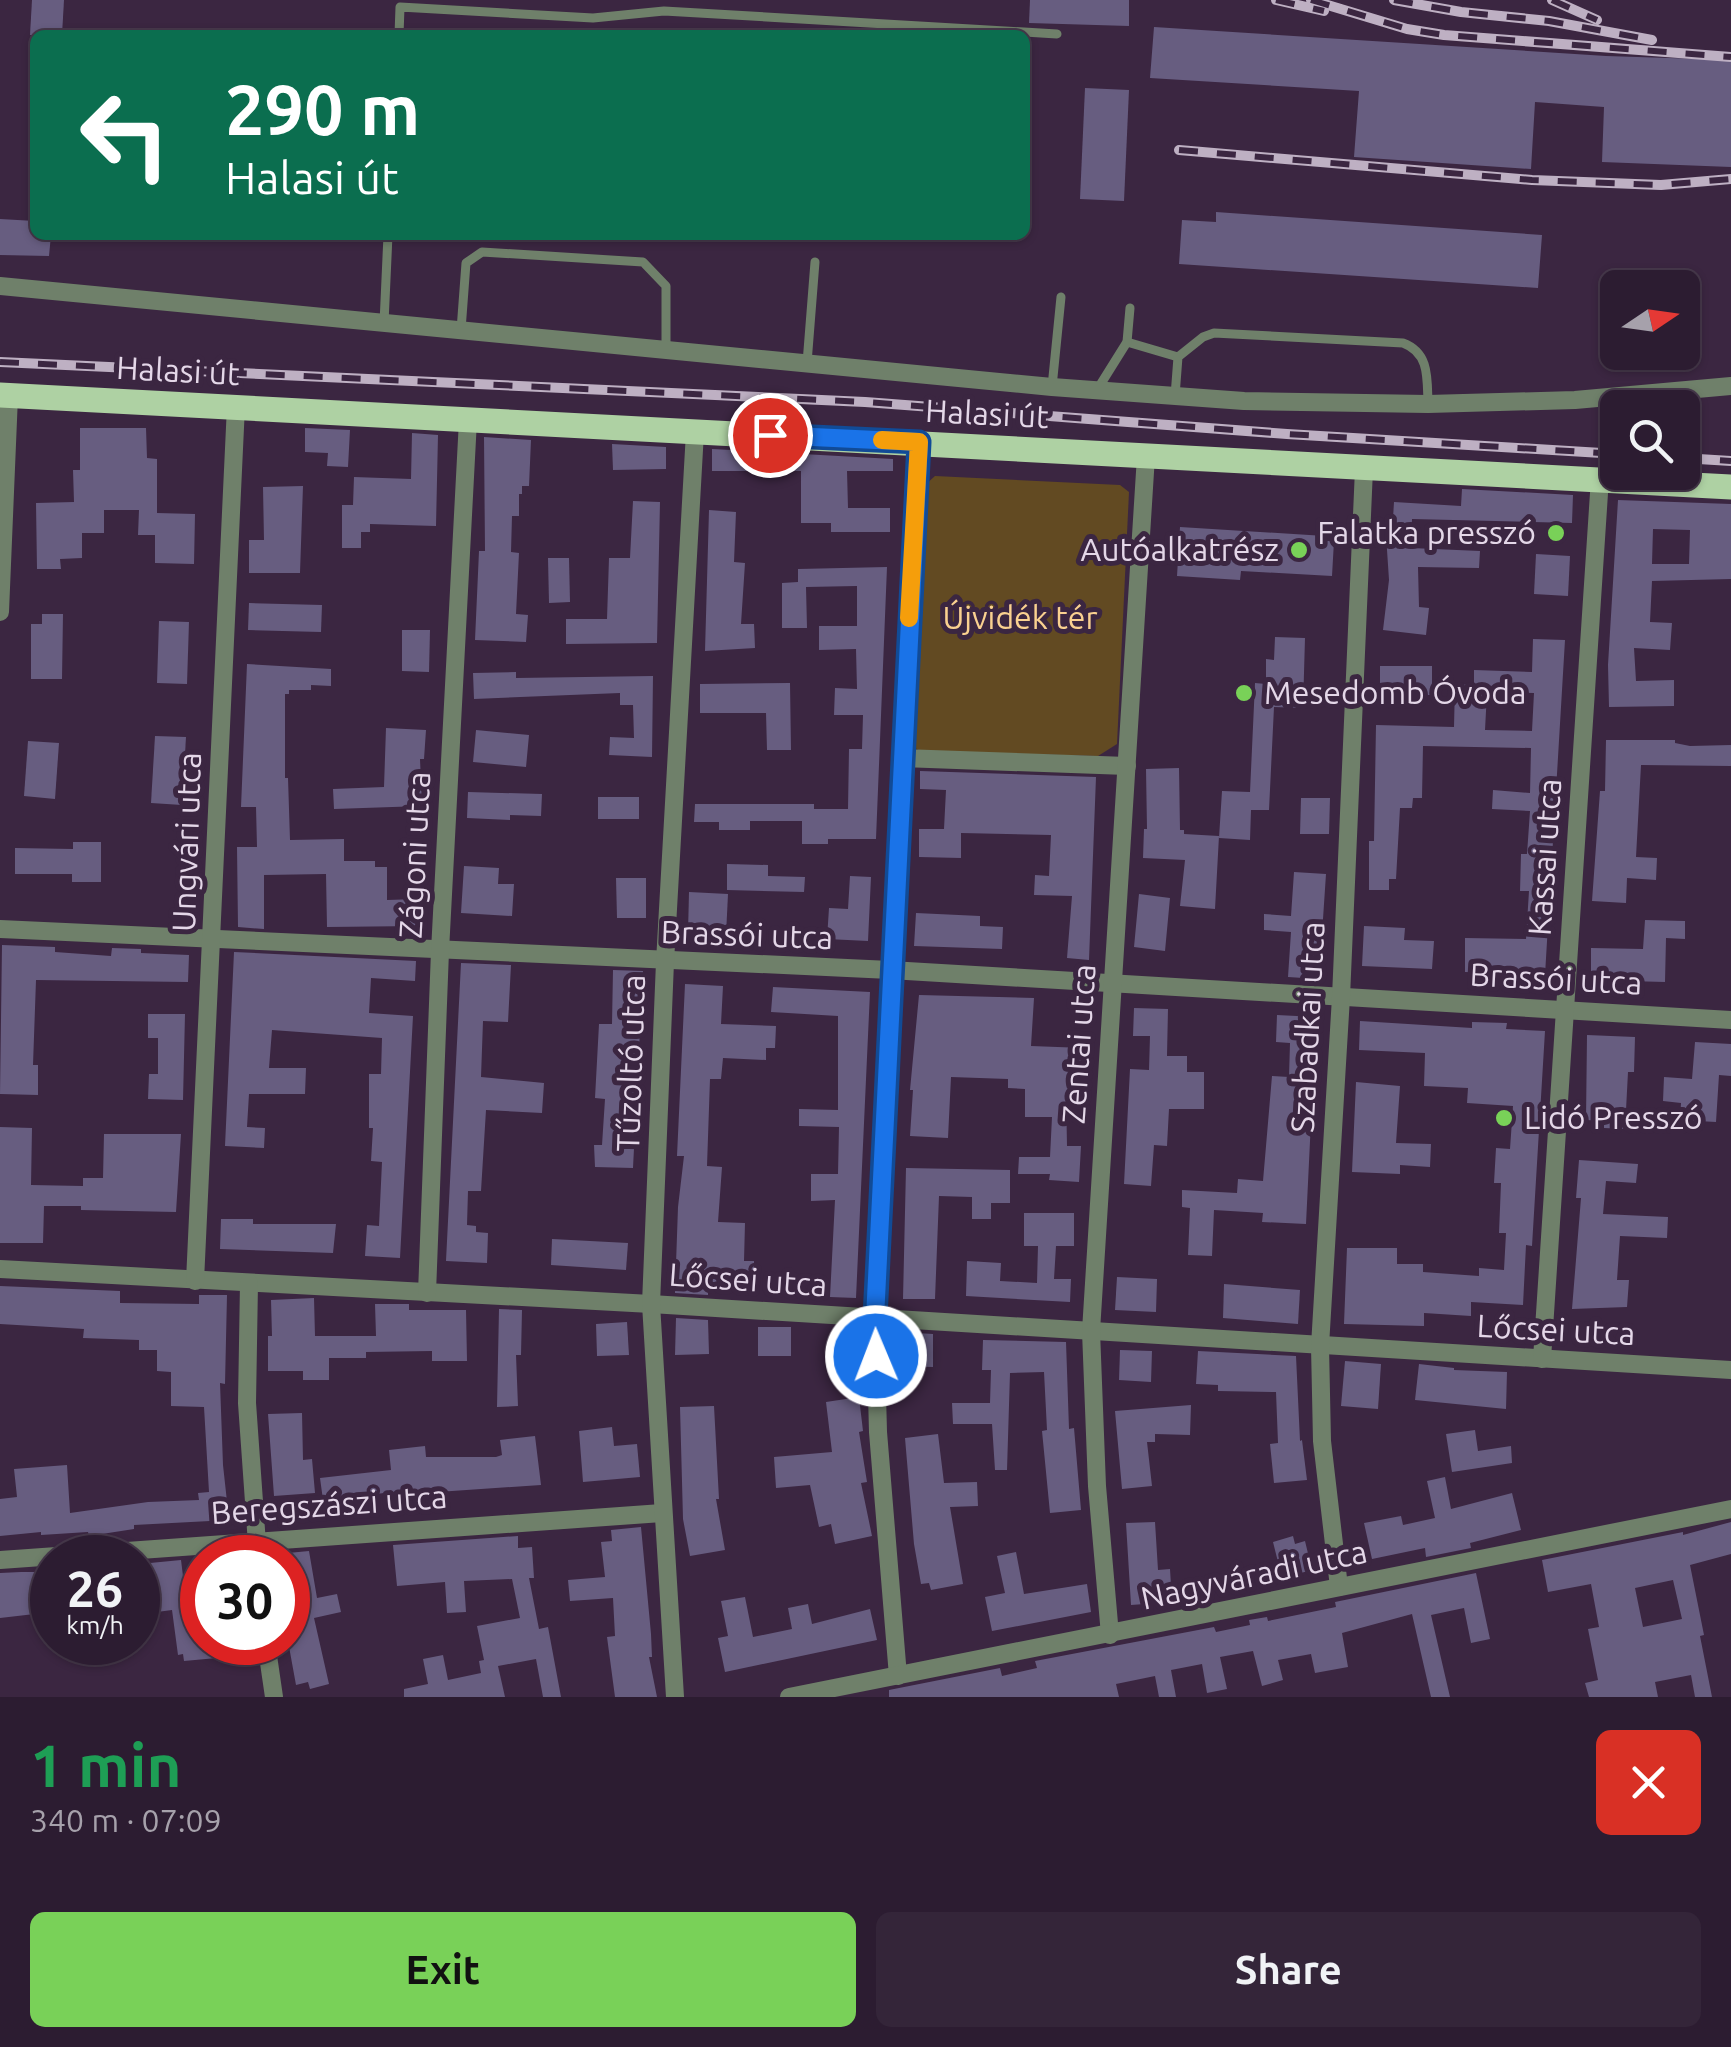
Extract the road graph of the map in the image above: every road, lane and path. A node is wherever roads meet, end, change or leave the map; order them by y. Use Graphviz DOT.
graph roads {
  1 [pos="399,30"];
  2 [pos="989,30"];
  3 [pos="1030,32"];
  4 [pos="1057,34"];
  5 [pos="388,240"];
  6 [pos="815,262"];
  7 [pos="0,286"];
  8 [pos="1062,297"];
  9 [pos="1130,308"];
  10 [pos="384,323"];
  11 [pos="462,330"];
  12 [pos="1127,342"];
  13 [pos="666,350"];
  14 [pos="1178,357"];
  15 [pos="807,363"];
  16 [pos="1731,386"];
  17 [pos="1052,387"];
  18 [pos="1098,390"];
  19 [pos="4,396"];
  20 [pos="1175,396"];
  21 [pos="1428,404"];
  22 [pos="236,406"];
  23 [pos="468,420"];
  24 [pos="695,432"];
  25 [pos="919,442"];
  26 [pos="1146,456"];
  27 [pos="1364,468"];
  28 [pos="1600,478"];
  29 [pos="1700,485"];
  30 [pos="1731,487"];
  31 [pos="0,612"];
  32 [pos="902,758"];
  33 [pos="1127,766"];
  34 [pos="0,930"];
  35 [pos="212,939"];
  36 [pos="440,951"];
  37 [pos="665,962"];
  38 [pos="890,970"];
  39 [pos="1114,984"];
  40 [pos="1341,997"];
  41 [pos="1565,1010"];
  42 [pos="1731,1020"];
  43 [pos="0,1269"];
  44 [pos="195,1280"];
  45 [pos="249,1284"];
  46 [pos="427,1293"];
  47 [pos="650,1304"];
  48 [pos="875,1318"];
  49 [pos="1091,1331"];
  50 [pos="1320,1346"];
  51 [pos="1542,1359"];
  52 [pos="1731,1370"];
  53 [pos="1731,1509"];
  54 [pos="662,1513"];
  55 [pos="256,1535"];
  56 [pos="310,1544"];
  57 [pos="180,1552"];
  58 [pos="0,1560"];
  59 [pos="1339,1587"];
  60 [pos="1110,1635"];
  61 [pos="269,1665"];
  62 [pos="898,1676"];
  63 [pos="274,1697"];
  64 [pos="676,1697"];
  65 [pos="788,1697"];
  1 -- 2 [label="lane"];
  3 -- 4 [label="lane"];
  5 -- 10 [label="lane"];
  6 -- 15 [label="lane"];
  7 -- 10 [label="street"];
  8 -- 17 [label="lane"];
  9 -- 12 [label="lane"];
  10 -- 11 [label="street"];
  11 -- 13 [label="street"];
  11 -- 13 [label="lane"];
  12 -- 14 [label="lane"];
  12 -- 18 [label="lane"];
  13 -- 15 [label="street"];
  14 -- 20 [label="lane"];
  14 -- 21 [label="lane"];
  15 -- 17 [label="street"];
  16 -- 21 [label="street"];
  17 -- 18 [label="street"];
  18 -- 20 [label="street"];
  19 -- 22 [label="main road, Halasi út"];
  19 -- 31 [label="street"];
  20 -- 21 [label="street"];
  22 -- 23 [label="main road, Halasi út"];
  22 -- 35 [label="street, Ungvári utca"];
  23 -- 24 [label="main road, Halasi út"];
  23 -- 36 [label="street, Zágoni utca"];
  24 -- 25 [label="main road, Halasi út"];
  24 -- 37 [label="street, Tűzoltó utca"];
  25 -- 26 [label="main road, Halasi út"];
  25 -- 32 [label="street"];
  26 -- 27 [label="main road, Halasi út"];
  26 -- 33 [label="street, Zentai utca"];
  27 -- 28 [label="main road, Halasi út"];
  27 -- 40 [label="street, Szabadkai utca"];
  28 -- 41 [label="street, Kassai utca"];
  29 -- 30 [label="main road, Halasi út"];
  32 -- 33 [label="street"];
  32 -- 38 [label="street"];
  33 -- 39 [label="street, Zentai utca"];
  34 -- 35 [label="street, Brassói utca"];
  35 -- 36 [label="street, Brassói utca"];
  35 -- 44 [label="street, Ungvári utca"];
  36 -- 37 [label="street, Brassói utca"];
  36 -- 46 [label="street, Zágoni utca"];
  37 -- 38 [label="street, Brassói utca"];
  37 -- 47 [label="street, Tűzoltó utca"];
  38 -- 39 [label="street, Brassói utca"];
  38 -- 48 [label="street"];
  39 -- 40 [label="street, Brassói utca"];
  39 -- 49 [label="street, Zentai utca"];
  40 -- 41 [label="street, Brassói utca"];
  40 -- 50 [label="street, Szabadkai utca"];
  41 -- 42 [label="street, Brassói utca"];
  41 -- 51 [label="street, Kassai utca"];
  43 -- 44 [label="street, Lőcsei utca"];
  44 -- 45 [label="street, Lőcsei utca"];
  45 -- 46 [label="street, Lőcsei utca"];
  45 -- 55 [label="street"];
  46 -- 47 [label="street, Lőcsei utca"];
  47 -- 48 [label="street, Lőcsei utca"];
  47 -- 54 [label="street, Tűzoltó utca"];
  48 -- 49 [label="street, Lőcsei utca"];
  48 -- 62 [label="street"];
  49 -- 50 [label="street, Lőcsei utca"];
  49 -- 60 [label="street, Zentai utca"];
  50 -- 51 [label="street, Lőcsei utca"];
  50 -- 59 [label="street, Szabadkai utca"];
  51 -- 52 [label="street, Lőcsei utca"];
  53 -- 59 [label="street, Nagyváradi utca"];
  54 -- 56 [label="street, Beregszászi utca"];
  54 -- 64 [label="street, Tűzoltó utca"];
  57 -- 58 [label="street, Beregszászi utca"];
  59 -- 60 [label="street, Nagyváradi utca"];
  60 -- 62 [label="street, Nagyváradi utca"];
  61 -- 63 [label="street"];
  62 -- 65 [label="street, Nagyváradi utca"];
}
